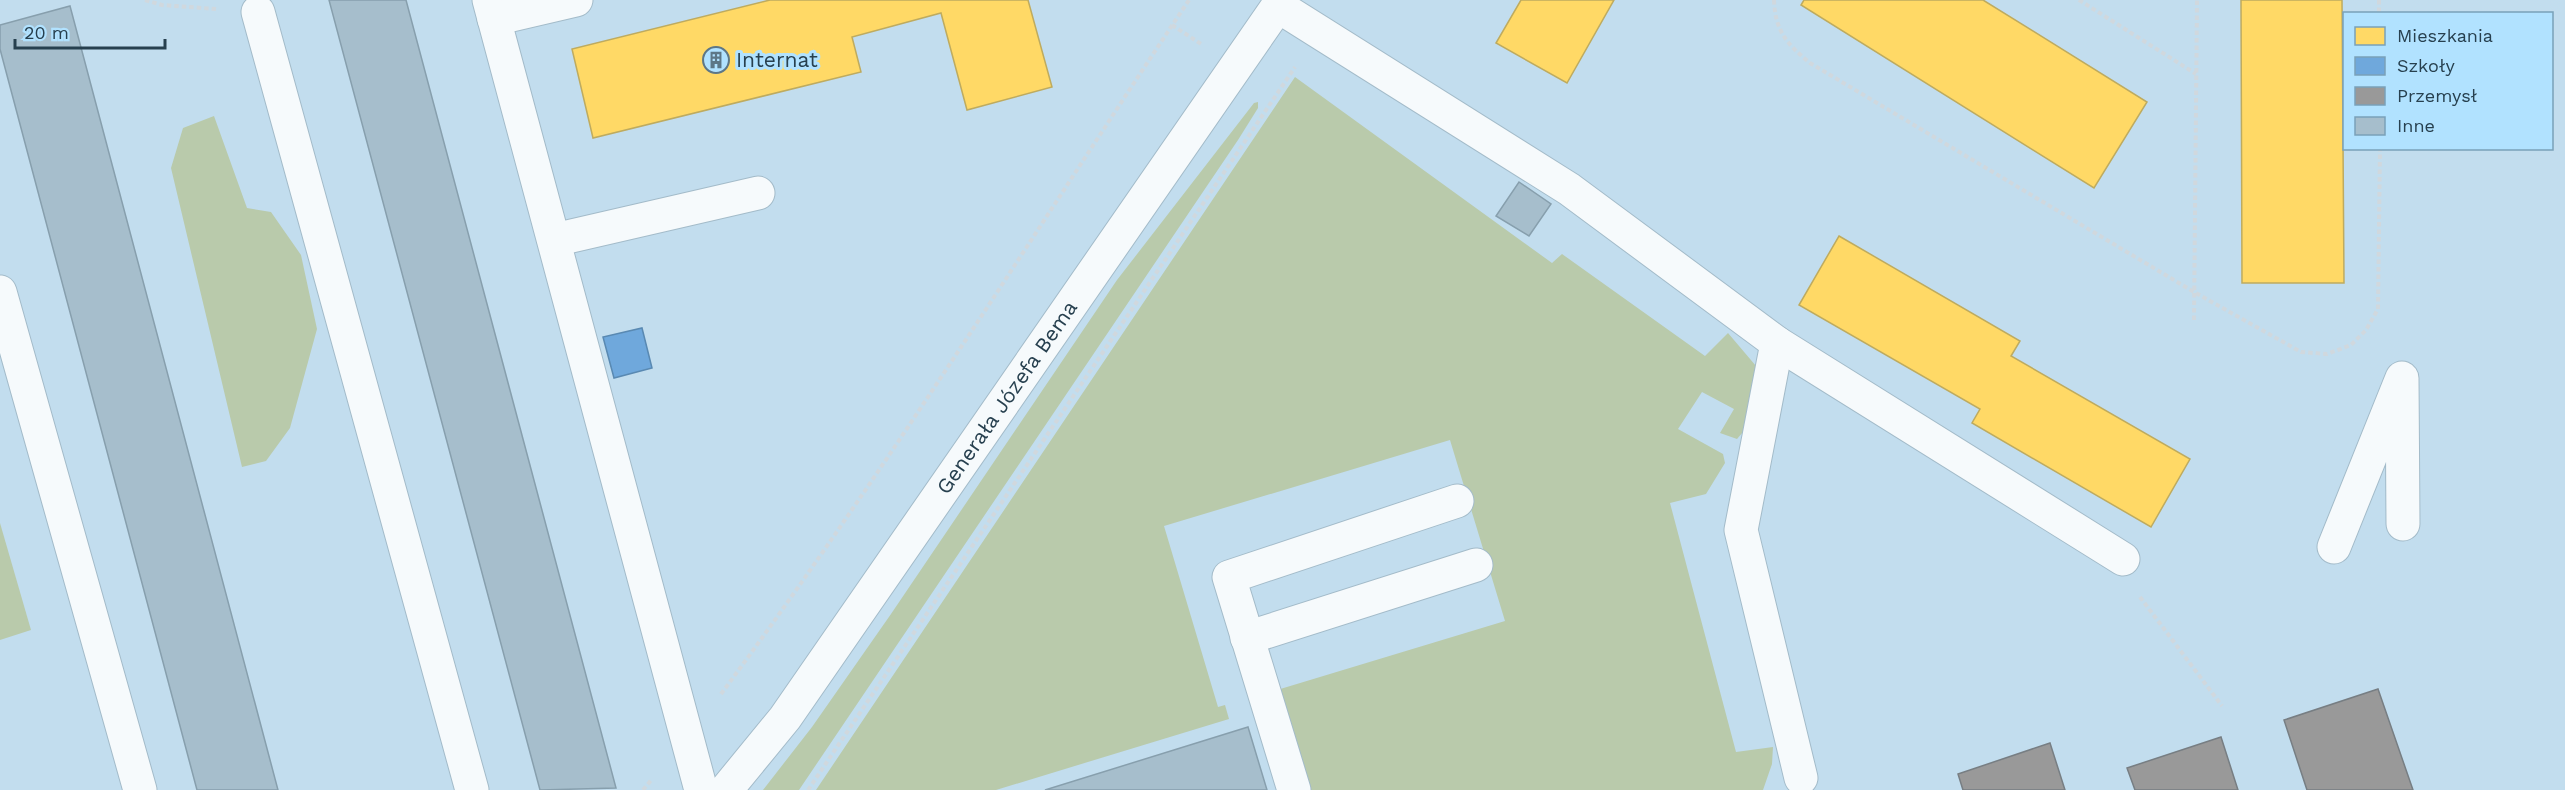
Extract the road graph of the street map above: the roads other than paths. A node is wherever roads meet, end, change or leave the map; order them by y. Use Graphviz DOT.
graph roads {
  1 [pos="576,0"];
  2 [pos="1280,3"];
  3 [pos="492,9"];
  4 [pos="258,12"];
  5 [pos="758,193"];
  6 [pos="554,240"];
  7 [pos="0,292"];
  8 [pos="1777,343"];
  9 [pos="1458,501"];
  10 [pos="2403,524"];
  11 [pos="2334,547"];
  12 [pos="2123,559"];
  13 [pos="1476,565"];
  14 [pos="1247,638"];
  15 [pos="1801,778"];
  16 [pos="140,790"];
  17 [pos="472,790"];
  18 [pos="701,790"];
  19 [pos="726,790"];
  20 [pos="1294,790"];
  1 -- 3 [label="street"];
  2 -- 8 [label="street"];
  2 -- 19 [label="street, Generała Józefa Bema"];
  3 -- 6 [label="street"];
  4 -- 17 [label="street"];
  5 -- 6 [label="street"];
  6 -- 18 [label="street"];
  7 -- 16 [label="street"];
  8 -- 12 [label="street"];
  8 -- 15 [label="street"];
  9 -- 14 [label="street"];
  10 -- 11 [label="street"];
  13 -- 14 [label="street"];
  14 -- 20 [label="street"];
}
